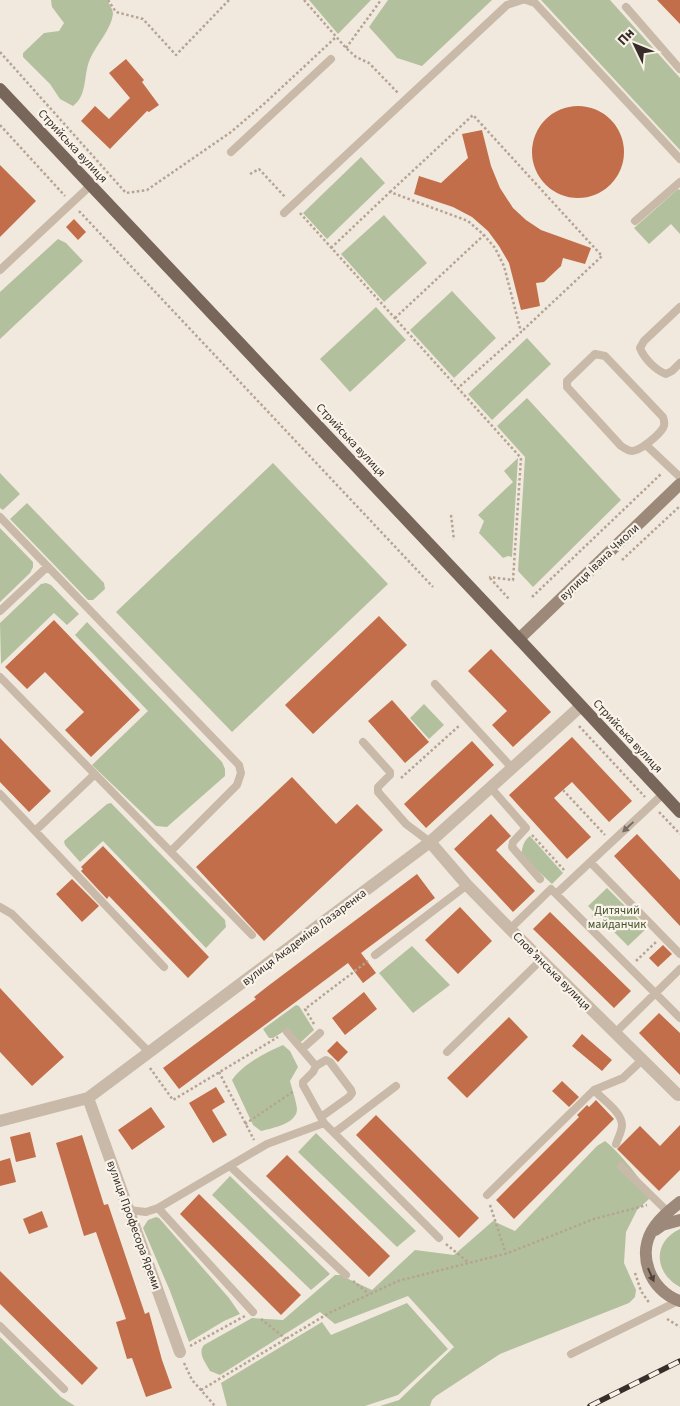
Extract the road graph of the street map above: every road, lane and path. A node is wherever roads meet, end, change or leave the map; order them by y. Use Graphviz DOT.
graph roads {
  1 [pos="108,0"];
  2 [pos="229,0"];
  3 [pos="304,0"];
  4 [pos="381,0"];
  5 [pos="524,0"];
  6 [pos="626,7"];
  7 [pos="336,37"];
  8 [pos="346,48"];
  9 [pos="0,52"];
  10 [pos="331,59"];
  11 [pos="680,69"];
  12 [pos="0,89"];
  13 [pos="405,100"];
  14 [pos="0,125"];
  15 [pos="231,152"];
  16 [pos="680,159"];
  17 [pos="250,174"];
  18 [pos="680,182"];
  19 [pos="91,185"];
  20 [pos="390,192"];
  21 [pos="71,204"];
  22 [pos="292,205"];
  23 [pos="284,213"];
  24 [pos="635,221"];
  25 [pos="484,235"];
  26 [pos="331,248"];
  27 [pos="0,270"];
  28 [pos="680,307"];
  29 [pos="395,318"];
  30 [pos="521,332"];
  31 [pos="680,363"];
  32 [pos="458,388"];
  33 [pos="646,445"];
  34 [pos="668,466"];
  35 [pos="680,477"];
  36 [pos="680,484"];
  37 [pos="451,515"];
  38 [pos="0,518"];
  39 [pos="454,540"];
  40 [pos="47,567"];
  41 [pos="432,587"];
  42 [pos="532,597"];
  43 [pos="509,599"];
  44 [pos="0,611"];
  45 [pos="519,639"];
  46 [pos="0,677"];
  47 [pos="436,684"];
  48 [pos="581,706"];
  49 [pos="570,716"];
  50 [pos="467,718"];
  51 [pos="363,742"];
  52 [pos="513,769"];
  53 [pos="95,774"];
  54 [pos="390,775"];
  55 [pos="491,788"];
  56 [pos="564,790"];
  57 [pos="0,794"];
  58 [pos="663,794"];
  59 [pos="652,804"];
  60 [pos="680,812"];
  61 [pos="526,828"];
  62 [pos="35,831"];
  63 [pos="680,834"];
  64 [pos="430,842"];
  65 [pos="612,842"];
  66 [pos="170,851"];
  67 [pos="590,862"];
  68 [pos="540,879"];
  69 [pos="572,879"];
  70 [pos="467,885"];
  71 [pos="556,894"];
  72 [pos="632,905"];
  73 [pos="0,907"];
  74 [pos="581,919"];
  75 [pos="510,929"];
  76 [pos="252,935"];
  77 [pos="662,936"];
  78 [pos="680,954"];
  79 [pos="375,955"];
  80 [pos="541,960"];
  81 [pos="164,967"];
  82 [pos="630,967"];
  83 [pos="680,969"];
  84 [pos="656,993"];
  85 [pos="680,1018"];
  86 [pos="287,1032"];
  87 [pos="320,1033"];
  88 [pos="615,1033"];
  89 [pos="302,1049"];
  90 [pos="150,1052"];
  91 [pos="447,1052"];
  92 [pos="642,1060"];
  93 [pos="316,1066"];
  94 [pos="150,1068"];
  95 [pos="219,1072"];
  96 [pos="303,1085"];
  97 [pos="396,1086"];
  98 [pos="594,1090"];
  99 [pos="678,1095"];
  100 [pos="88,1098"];
  101 [pos="322,1120"];
  102 [pos="0,1121"];
  103 [pos="245,1124"];
  104 [pos="334,1133"];
  105 [pos="616,1144"];
  106 [pos="258,1149"];
  107 [pos="230,1166"];
  108 [pos="621,1166"];
  109 [pos="486,1195"];
  110 [pos="657,1202"];
  111 [pos="680,1202"];
  112 [pos="158,1208"];
  113 [pos="129,1210"];
  114 [pos="668,1212"];
  115 [pos="680,1220"];
  116 [pos="649,1235"];
  117 [pos="439,1238"];
  118 [pos="506,1254"];
  119 [pos="469,1263"];
  120 [pos="346,1275"];
  121 [pos="369,1294"];
  122 [pos="679,1301"];
  123 [pos="253,1312"];
  124 [pos="656,1312"];
  125 [pos="0,1326"];
  126 [pos="680,1327"];
  127 [pos="286,1339"];
  128 [pos="180,1352"];
  129 [pos="571,1354"];
  130 [pos="64,1389"];
  131 [pos="201,1390"];
  132 [pos="214,1406"];
  1 -- 2 [label="path"];
  3 -- 7 [label="path"];
  4 -- 8 [label="path"];
  5 -- 13 [label="lane"];
  5 -- 16 [label="lane"];
  6 -- 11 [label="lane"];
  7 -- 8 [label="path"];
  7 -- 9 [label="path"];
  8 -- 13 [label="path"];
  10 -- 15 [label="lane"];
  12 -- 19 [label="main road, Стрийська вулиця"];
  13 -- 22 [label="lane"];
  14 -- 21 [label="path"];
  17 -- 22 [label="path"];
  18 -- 24 [label="lane"];
  19 -- 21 [label="lane"];
  19 -- 45 [label="main road, Стрийська вулиця"];
  20 -- 25 [label="path"];
  20 -- 26 [label="path"];
  20 -- 30 [label="path"];
  21 -- 27 [label="lane"];
  21 -- 41 [label="path"];
  22 -- 23 [label="lane"];
  22 -- 26 [label="path"];
  25 -- 29 [label="path"];
  25 -- 30 [label="path"];
  26 -- 29 [label="path"];
  28 -- 31 [label="lane"];
  29 -- 32 [label="path"];
  30 -- 32 [label="path"];
  32 -- 43 [label="path"];
  33 -- 33 [label="lane"];
  33 -- 34 [label="lane"];
  34 -- 35 [label="lane"];
  34 -- 42 [label="path"];
  36 -- 45 [label="street, вулиця Івана Чмоли"];
  37 -- 39 [label="path"];
  38 -- 40 [label="lane"];
  40 -- 44 [label="lane"];
  40 -- 66 [label="lane"];
  45 -- 48 [label="main road, Стрийська вулиця"];
  46 -- 53 [label="lane"];
  47 -- 50 [label="lane"];
  48 -- 49 [label="street, вулиця Академіка Лазаренка"];
  48 -- 58 [label="main road, Стрийська вулиця"];
  49 -- 52 [label="street, вулиця Академіка Лазаренка"];
  49 -- 59 [label="path"];
  50 -- 52 [label="lane"];
  50 -- 54 [label="path"];
  51 -- 54 [label="lane"];
  52 -- 55 [label="street, вулиця Академіка Лазаренка"];
  53 -- 62 [label="lane"];
  53 -- 66 [label="lane"];
  54 -- 64 [label="lane"];
  55 -- 61 [label="lane"];
  55 -- 64 [label="street, вулиця Академіка Лазаренка"];
  56 -- 65 [label="path"];
  57 -- 62 [label="lane"];
  58 -- 59 [label="lane"];
  58 -- 60 [label="main road, Стрийська вулиця"];
  59 -- 63 [label="path"];
  59 -- 65 [label="lane, one-way"];
  61 -- 68 [label="lane"];
  61 -- 69 [label="path"];
  62 -- 81 [label="lane"];
  64 -- 70 [label="street, Словʼянська вулиця"];
  64 -- 90 [label="street, вулиця Академіка Лазаренка"];
  65 -- 67 [label="lane"];
  66 -- 76 [label="lane"];
  67 -- 69 [label="lane"];
  67 -- 72 [label="lane"];
  69 -- 71 [label="lane"];
  70 -- 75 [label="street, Словʼянська вулиця"];
  70 -- 79 [label="lane"];
  71 -- 74 [label="lane"];
  71 -- 75 [label="lane"];
  72 -- 74 [label="path"];
  72 -- 77 [label="lane"];
  73 -- 90 [label="lane"];
  74 -- 82 [label="lane"];
  75 -- 80 [label="street, Словʼянська вулиця"];
  77 -- 78 [label="lane"];
  77 -- 82 [label="path"];
  79 -- 87 [label="path"];
  80 -- 88 [label="street, Словʼянська вулиця"];
  80 -- 91 [label="lane"];
  82 -- 84 [label="lane"];
  83 -- 84 [label="lane"];
  84 -- 85 [label="lane"];
  84 -- 88 [label="lane"];
  86 -- 89 [label="lane"];
  86 -- 95 [label="path"];
  87 -- 89 [label="lane"];
  88 -- 92 [label="street, Словʼянська вулиця"];
  89 -- 93 [label="lane"];
  90 -- 100 [label="street, вулиця Академіка Лазаренка"];
  92 -- 98 [label="lane"];
  92 -- 99 [label="street, Словʼянська вулиця"];
  93 -- 96 [label="lane"];
  93 -- 101 [label="lane"];
  94 -- 95 [label="path"];
  95 -- 103 [label="path"];
  96 -- 101 [label="lane"];
  96 -- 103 [label="path"];
  97 -- 104 [label="lane"];
  98 -- 105 [label="lane"];
  98 -- 109 [label="lane"];
  100 -- 102 [label="street, вулиця Академіка Лазаренка"];
  100 -- 113 [label="street, вулиця Професора Яреми"];
  101 -- 104 [label="lane"];
  101 -- 106 [label="lane"];
  103 -- 106 [label="path"];
  104 -- 117 [label="lane"];
  106 -- 107 [label="lane"];
  107 -- 112 [label="lane"];
  107 -- 120 [label="lane"];
  108 -- 110 [label="lane"];
  109 -- 118 [label="path"];
  110 -- 114 [label="lane"];
  110 -- 118 [label="path"];
  111 -- 114 [label="street"];
  112 -- 113 [label="lane"];
  112 -- 123 [label="lane"];
  113 -- 128 [label="street, вулиця Професора Яреми"];
  114 -- 116 [label="street"];
  115 -- 116 [label="street"];
  116 -- 122 [label="street, one-way"];
  117 -- 119 [label="path"];
  118 -- 119 [label="path"];
  119 -- 121 [label="path"];
  120 -- 121 [label="path"];
  121 -- 127 [label="path"];
  122 -- 124 [label="lane"];
  123 -- 127 [label="path"];
  123 -- 128 [label="path"];
  124 -- 126 [label="path"];
  124 -- 129 [label="lane"];
  125 -- 130 [label="lane"];
  127 -- 131 [label="path"];
  128 -- 131 [label="path"];
  131 -- 132 [label="path"];
}
